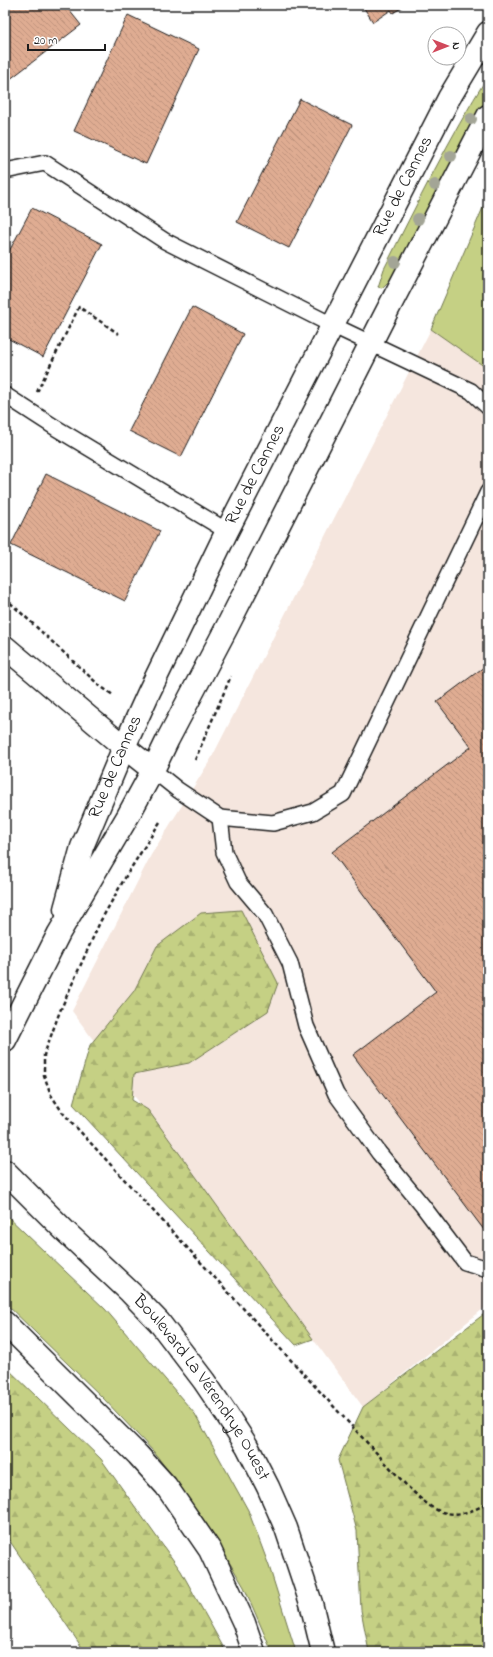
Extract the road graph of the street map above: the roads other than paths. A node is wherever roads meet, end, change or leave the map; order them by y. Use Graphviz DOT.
graph roads {
  1 [pos="488,32"];
  2 [pos="488,116"];
  3 [pos="5,171"];
  4 [pos="332,325"];
  5 [pos="371,344"];
  6 [pos="5,395"];
  7 [pos="488,407"];
  8 [pos="488,492"];
  9 [pos="227,531"];
  10 [pos="5,646"];
  11 [pos="124,747"];
  12 [pos="153,770"];
  13 [pos="220,818"];
  14 [pos="59,933"];
  15 [pos="5,1040"];
  16 [pos="5,1171"];
  17 [pos="488,1269"];
  18 [pos="5,1323"];
  19 [pos="254,1652"];
  20 [pos="323,1652"];
  1 -- 4 [label="street, Rue de Cannes"];
  2 -- 5 [label="street, Rue de Cannes"];
  3 -- 4 [label="lane"];
  4 -- 5 [label="lane"];
  4 -- 9 [label="street, Rue de Cannes"];
  5 -- 7 [label="lane"];
  5 -- 12 [label="street, Rue de Cannes"];
  6 -- 9 [label="lane"];
  8 -- 13 [label="lane"];
  9 -- 11 [label="street, Rue de Cannes"];
  10 -- 11 [label="street"];
  11 -- 12 [label="street"];
  11 -- 14 [label="street, Rue de Cannes"];
  12 -- 13 [label="lane"];
  12 -- 14 [label="street, Rue de Cannes"];
  13 -- 17 [label="lane"];
  14 -- 15 [label="street, Rue de Cannes"];
  16 -- 20 [label="street, Boulevard La Vérendrye Ouest"];
  18 -- 19 [label="street"];
}
